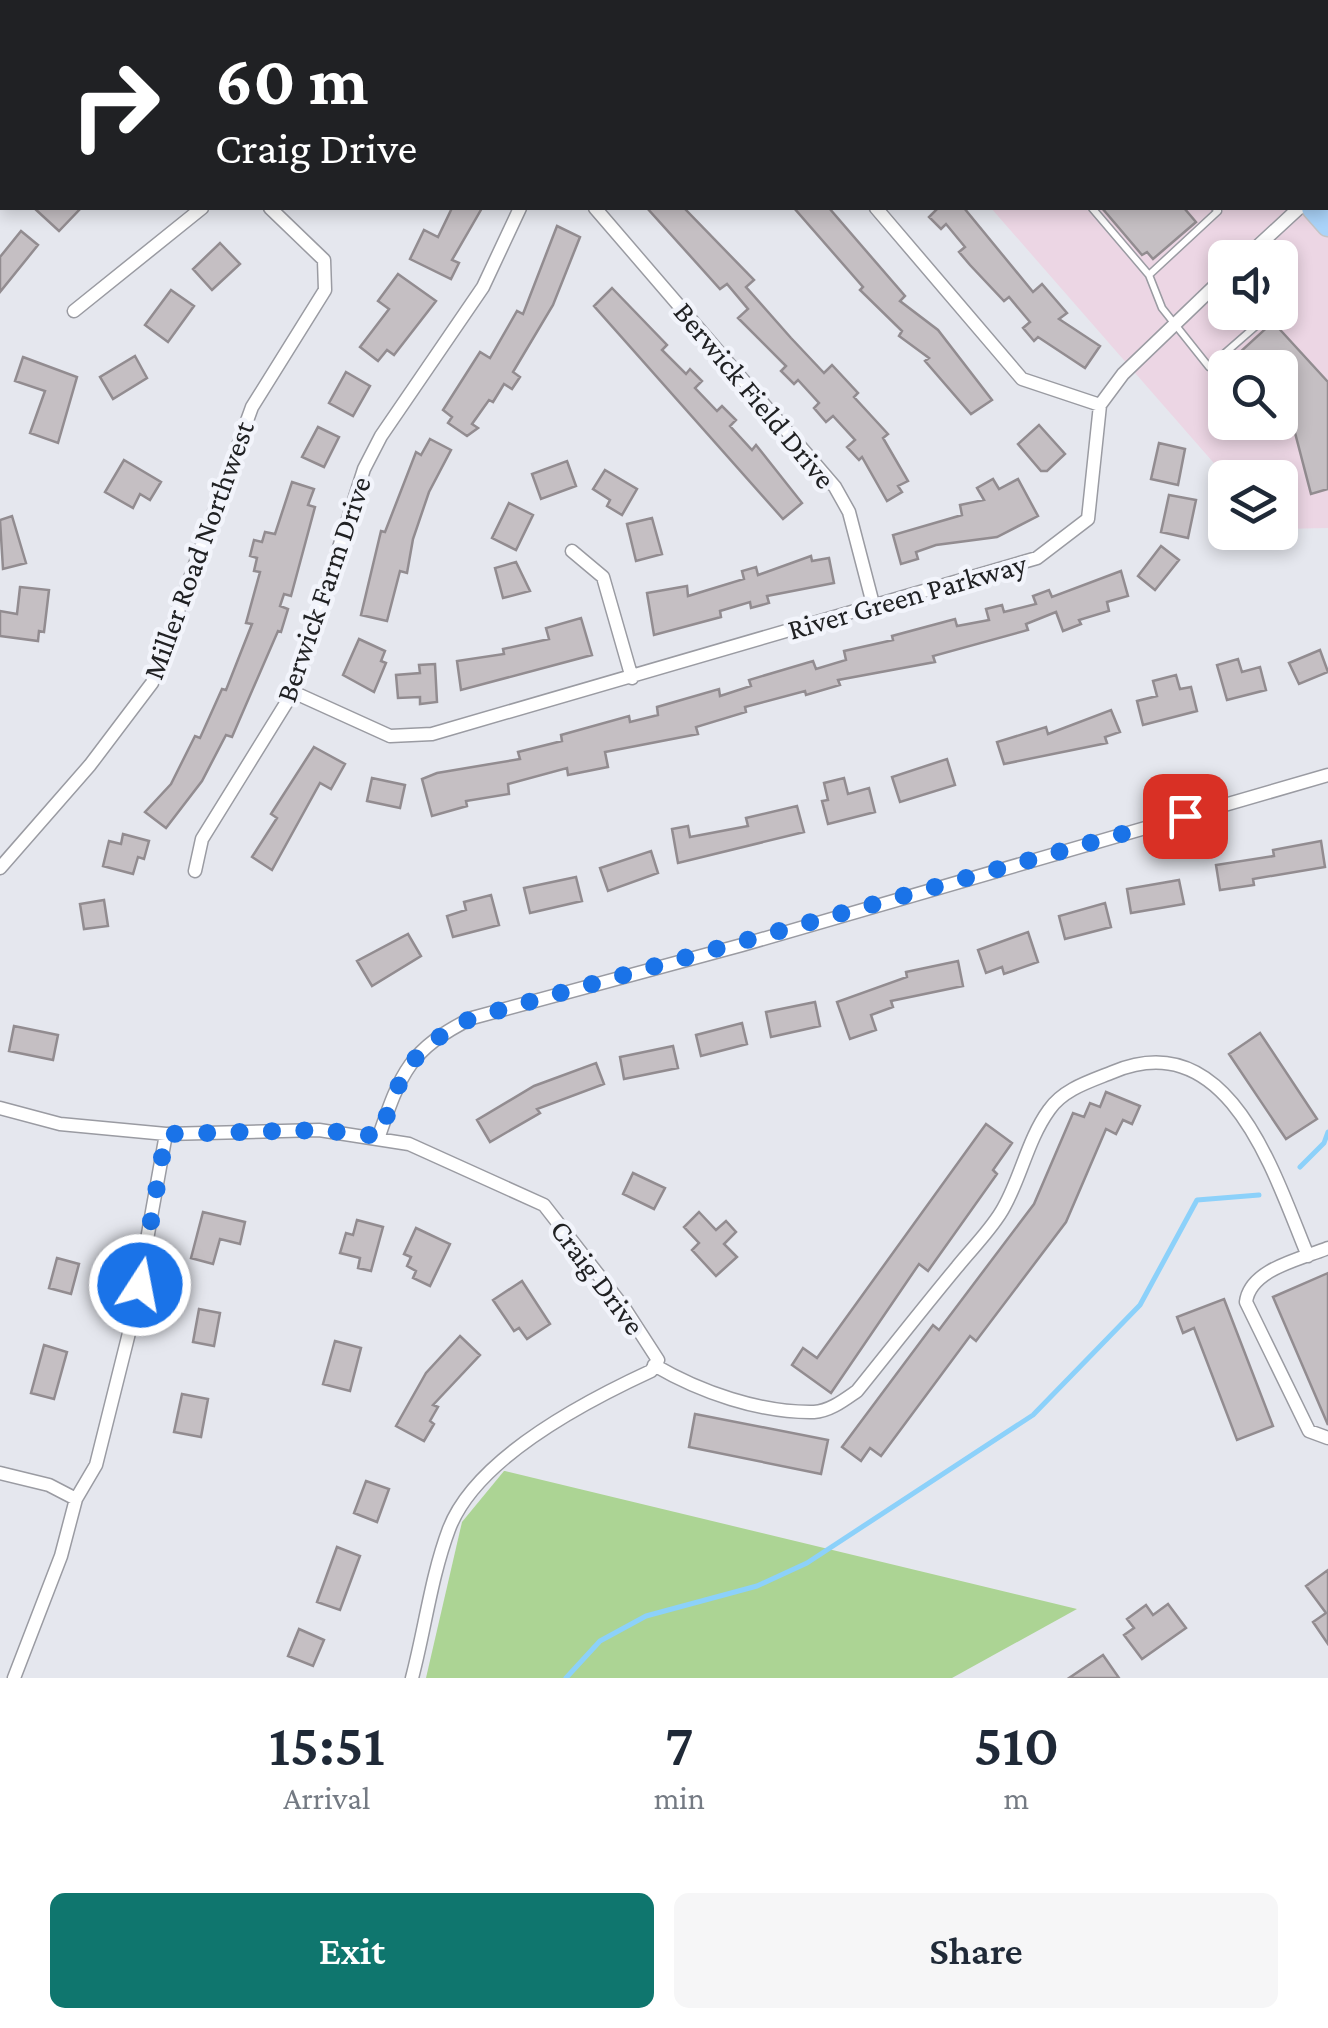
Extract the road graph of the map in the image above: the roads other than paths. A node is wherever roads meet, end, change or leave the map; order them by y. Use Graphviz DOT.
graph roads {
  1 [pos="200,210"];
  2 [pos="272,210"];
  3 [pos="519,210"];
  4 [pos="597,210"];
  5 [pos="878,210"];
  6 [pos="1094,210"];
  7 [pos="1217,210"];
  8 [pos="1298,210"];
  9 [pos="1265,240"];
  10 [pos="1149,275"];
  11 [pos="1208,292"];
  12 [pos="74,311"];
  13 [pos="1174,325"];
  14 [pos="1251,330"];
  15 [pos="1100,405"];
  16 [pos="572,550"];
  17 [pos="873,604"];
  18 [pos="632,678"];
  19 [pos="292,692"];
  20 [pos="1328,774"];
  21 [pos="0,868"];
  22 [pos="195,871"];
  23 [pos="0,1108"];
  24 [pos="166,1134"];
  25 [pos="380,1136"];
  26 [pos="1328,1248"];
  27 [pos="1308,1256"];
  28 [pos="654,1366"];
  29 [pos="1328,1438"];
  30 [pos="0,1473"];
  31 [pos="76,1499"];
  32 [pos="14,1678"];
  33 [pos="412,1678"];
  1 -- 12 [label="street"];
  2 -- 21 [label="street, Miller Road Northwest"];
  3 -- 19 [label="street, Berwick Farm Drive"];
  4 -- 17 [label="street, Berwick Field Drive"];
  5 -- 15 [label="street"];
  6 -- 10 [label="lane"];
  7 -- 10 [label="lane"];
  8 -- 9 [label="street"];
  10 -- 13 [label="lane"];
  11 -- 13 [label="street"];
  13 -- 14 [label="lane"];
  13 -- 15 [label="street"];
  15 -- 17 [label="street, River Green Parkway"];
  16 -- 18 [label="street"];
  17 -- 18 [label="street, River Green Parkway"];
  18 -- 19 [label="street, River Green Parkway"];
  19 -- 22 [label="street, Berwick Farm Drive"];
  20 -- 25 [label="street"];
  23 -- 24 [label="street, Craig Drive"];
  24 -- 25 [label="street, Craig Drive"];
  24 -- 31 [label="street"];
  25 -- 28 [label="street, Craig Drive"];
  26 -- 27 [label="street"];
  27 -- 28 [label="street"];
  27 -- 29 [label="street"];
  28 -- 33 [label="street, Craig Drive"];
  30 -- 31 [label="street"];
  31 -- 32 [label="street"];
}
